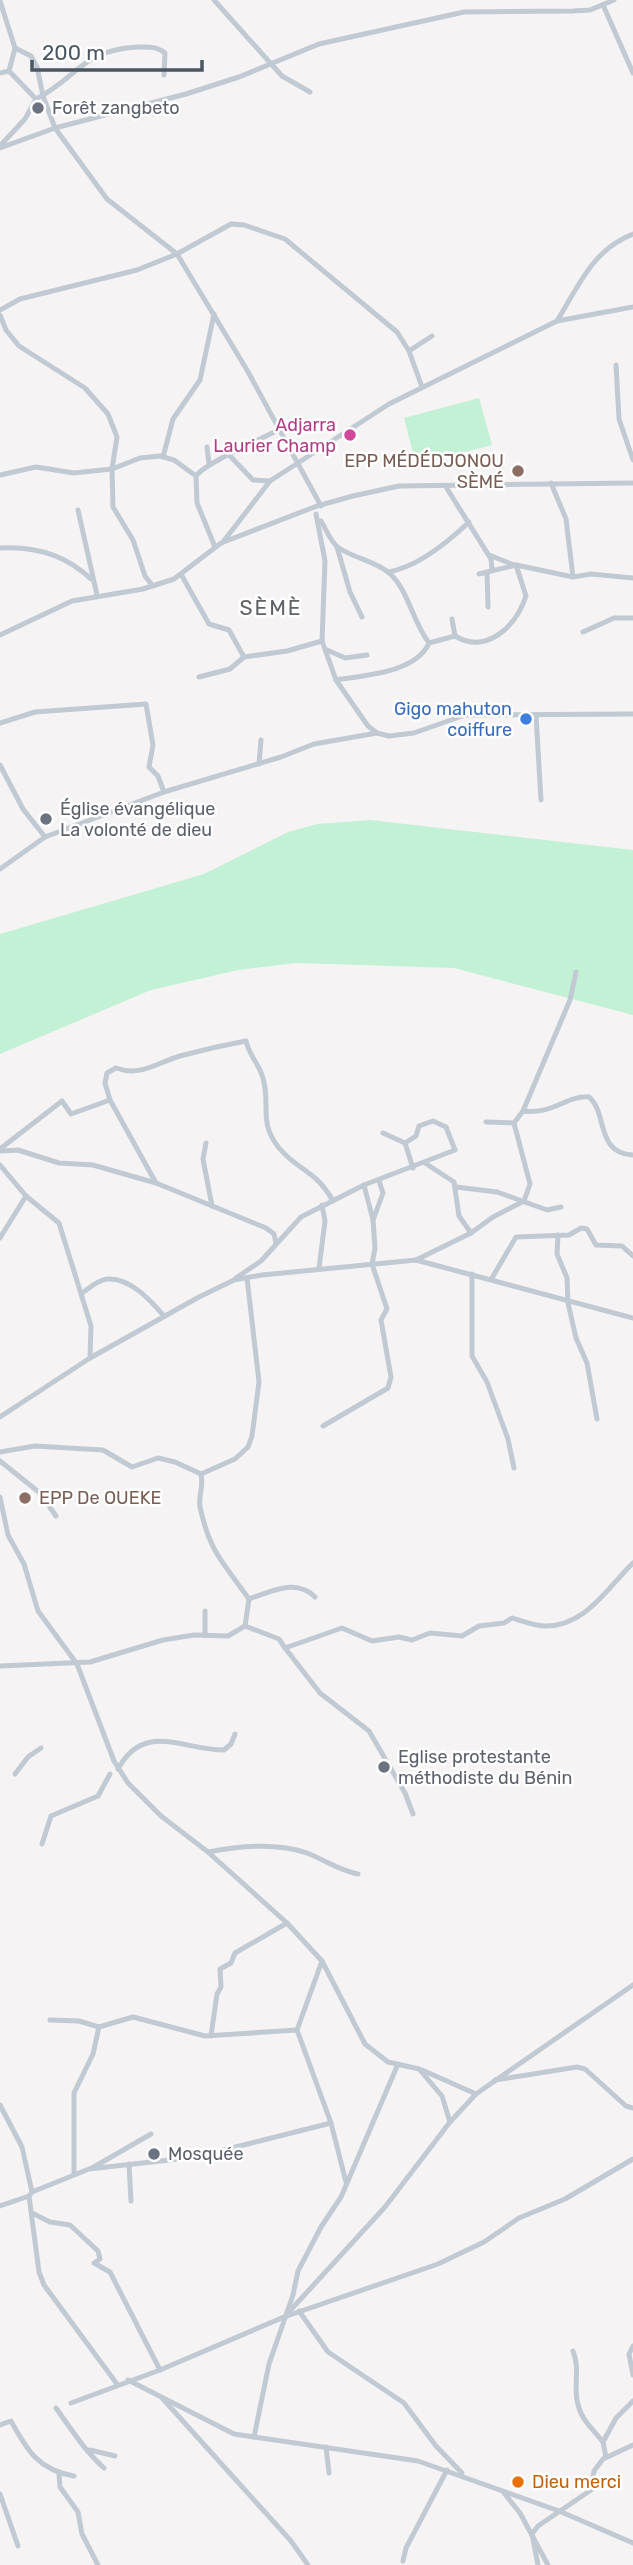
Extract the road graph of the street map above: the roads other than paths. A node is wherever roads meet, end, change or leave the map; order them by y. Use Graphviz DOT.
graph roads {
  1 [pos="214,0"];
  2 [pos="614,0"];
  3 [pos="0,1"];
  4 [pos="603,5"];
  5 [pos="15,48"];
  6 [pos="272,64"];
  7 [pos="9,71"];
  8 [pos="0,73"];
  9 [pos="633,73"];
  10 [pos="164,75"];
  11 [pos="310,92"];
  12 [pos="43,96"];
  13 [pos="36,99"];
  14 [pos="55,128"];
  15 [pos="0,147"];
  16 [pos="633,234"];
  17 [pos="177,254"];
  18 [pos="633,307"];
  19 [pos="0,310"];
  20 [pos="214,314"];
  21 [pos="0,315"];
  22 [pos="557,321"];
  23 [pos="432,336"];
  24 [pos="409,351"];
  25 [pos="616,365"];
  26 [pos="422,387"];
  27 [pos="278,430"];
  28 [pos="206,447"];
  29 [pos="230,456"];
  30 [pos="163,457"];
  31 [pos="633,460"];
  32 [pos="209,464"];
  33 [pos="295,464"];
  34 [pos="112,469"];
  35 [pos="0,475"];
  36 [pos="196,476"];
  37 [pos="253,480"];
  38 [pos="270,481"];
  39 [pos="632,482"];
  40 [pos="551,483"];
  41 [pos="446,487"];
  42 [pos="259,493"];
  43 [pos="319,505"];
  44 [pos="78,510"];
  45 [pos="316,513"];
  46 [pos="469,522"];
  47 [pos="218,545"];
  48 [pos="337,547"];
  49 [pos="0,548"];
  50 [pos="489,555"];
  51 [pos="515,565"];
  52 [pos="573,567"];
  53 [pos="489,571"];
  54 [pos="388,572"];
  55 [pos="479,574"];
  56 [pos="591,574"];
  57 [pos="182,576"];
  58 [pos="573,577"];
  59 [pos="633,578"];
  60 [pos="91,579"];
  61 [pos="152,585"];
  62 [pos="97,595"];
  63 [pos="488,607"];
  64 [pos="362,617"];
  65 [pos="633,618"];
  66 [pos="452,619"];
  67 [pos="583,632"];
  68 [pos="0,635"];
  69 [pos="455,636"];
  70 [pos="322,641"];
  71 [pos="429,643"];
  72 [pos="326,650"];
  73 [pos="367,654"];
  74 [pos="244,657"];
  75 [pos="200,677"];
  76 [pos="336,680"];
  77 [pos="633,714"];
  78 [pos="536,715"];
  79 [pos="0,723"];
  80 [pos="377,733"];
  81 [pos="261,740"];
  82 [pos="259,764"];
  83 [pos="0,765"];
  84 [pos="163,792"];
  85 [pos="541,800"];
  86 [pos="45,836"];
  87 [pos="0,869"];
  88 [pos="576,972"];
  89 [pos="110,1100"];
  90 [pos="523,1111"];
  91 [pos="486,1122"];
  92 [pos="514,1123"];
  93 [pos="383,1133"];
  94 [pos="206,1143"];
  95 [pos="405,1143"];
  96 [pos="0,1150"];
  97 [pos="633,1155"];
  98 [pos="425,1163"];
  99 [pos="0,1165"];
  100 [pos="414,1168"];
  101 [pos="379,1181"];
  102 [pos="156,1183"];
  103 [pos="364,1185"];
  104 [pos="456,1187"];
  105 [pos="26,1196"];
  106 [pos="333,1201"];
  107 [pos="524,1201"];
  108 [pos="322,1205"];
  109 [pos="212,1206"];
  110 [pos="561,1208"];
  111 [pos="373,1220"];
  112 [pos="471,1233"];
  113 [pos="558,1235"];
  114 [pos="0,1238"];
  115 [pos="276,1243"];
  116 [pos="633,1256"];
  117 [pos="416,1260"];
  118 [pos="372,1264"];
  119 [pos="319,1268"];
  120 [pos="472,1274"];
  121 [pos="247,1278"];
  122 [pos="492,1278"];
  123 [pos="234,1280"];
  124 [pos="82,1293"];
  125 [pos="568,1303"];
  126 [pos="163,1316"];
  127 [pos="633,1318"];
  128 [pos="90,1358"];
  129 [pos="0,1417"];
  130 [pos="597,1419"];
  131 [pos="323,1426"];
  132 [pos="0,1452"];
  133 [pos="0,1461"];
  134 [pos="513,1468"];
  135 [pos="201,1474"];
  136 [pos="0,1497"];
  137 [pos="57,1516"];
  138 [pos="633,1563"];
  139 [pos="315,1597"];
  140 [pos="249,1599"];
  141 [pos="205,1611"];
  142 [pos="245,1626"];
  143 [pos="205,1635"];
  144 [pos="285,1648"];
  145 [pos="77,1664"];
  146 [pos="0,1666"];
  147 [pos="234,1734"];
  148 [pos="41,1748"];
  149 [pos="118,1769"];
  150 [pos="15,1774"];
  151 [pos="110,1774"];
  152 [pos="413,1814"];
  153 [pos="42,1844"];
  154 [pos="208,1852"];
  155 [pos="358,1874"];
  156 [pos="287,1923"];
  157 [pos="322,1961"];
  158 [pos="633,1984"];
  159 [pos="50,2020"];
  160 [pos="99,2027"];
  161 [pos="297,2030"];
  162 [pos="211,2036"];
  163 [pos="398,2064"];
  164 [pos="419,2069"];
  165 [pos="494,2080"];
  166 [pos="477,2094"];
  167 [pos="0,2105"];
  168 [pos="633,2108"];
  169 [pos="450,2122"];
  170 [pos="331,2123"];
  171 [pos="151,2134"];
  172 [pos="633,2159"];
  173 [pos="129,2164"];
  174 [pos="89,2169"];
  175 [pos="74,2173"];
  176 [pos="346,2182"];
  177 [pos="31,2194"];
  178 [pos="131,2201"];
  179 [pos="1,2205"];
  180 [pos="32,2213"];
  181 [pos="299,2311"];
  182 [pos="284,2317"];
  183 [pos="633,2346"];
  184 [pos="573,2351"];
  185 [pos="160,2370"];
  186 [pos="633,2375"];
  187 [pos="128,2380"];
  188 [pos="117,2384"];
  189 [pos="162,2398"];
  190 [pos="633,2401"];
  191 [pos="71,2403"];
  192 [pos="56,2408"];
  193 [pos="0,2424"];
  194 [pos="254,2437"];
  195 [pos="603,2442"];
  196 [pos="633,2445"];
  197 [pos="326,2447"];
  198 [pos="90,2450"];
  199 [pos="115,2455"];
  200 [pos="606,2457"];
  201 [pos="104,2468"];
  202 [pos="447,2470"];
  203 [pos="329,2473"];
  204 [pos="59,2474"];
  205 [pos="464,2475"];
  206 [pos="74,2476"];
  207 [pos="502,2491"];
  208 [pos="0,2494"];
  209 [pos="559,2511"];
  210 [pos="532,2534"];
  211 [pos="633,2537"];
  212 [pos="625,2539"];
  213 [pos="633,2543"];
  214 [pos="18,2546"];
  215 [pos="403,2561"];
  216 [pos="546,2564"];
  217 [pos="98,2565"];
  218 [pos="308,2565"];
  219 [pos="538,2565"];
  1 -- 6 [label="street"];
  2 -- 4 [label="street"];
  3 -- 5 [label="street"];
  4 -- 6 [label="street"];
  4 -- 9 [label="street"];
  5 -- 7 [label="street"];
  5 -- 12 [label="street"];
  6 -- 11 [label="street"];
  6 -- 14 [label="street"];
  7 -- 8 [label="street"];
  7 -- 13 [label="street"];
  10 -- 12 [label="street"];
  12 -- 13 [label="street"];
  12 -- 14 [label="street"];
  13 -- 15 [label="street"];
  14 -- 15 [label="street"];
  14 -- 17 [label="street"];
  16 -- 22 [label="street"];
  17 -- 19 [label="street"];
  17 -- 20 [label="street"];
  17 -- 24 [label="street"];
  18 -- 22 [label="street"];
  20 -- 27 [label="street"];
  20 -- 30 [label="street"];
  21 -- 34 [label="street"];
  22 -- 26 [label="street"];
  23 -- 24 [label="street"];
  24 -- 26 [label="street"];
  25 -- 31 [label="street"];
  26 -- 33 [label="street"];
  27 -- 29 [label="street"];
  27 -- 33 [label="street"];
  28 -- 32 [label="street"];
  29 -- 32 [label="street"];
  29 -- 37 [label="street"];
  30 -- 34 [label="street"];
  30 -- 36 [label="street"];
  32 -- 36 [label="street"];
  33 -- 38 [label="street"];
  33 -- 43 [label="street"];
  34 -- 35 [label="street"];
  34 -- 61 [label="street"];
  36 -- 47 [label="street"];
  37 -- 38 [label="street"];
  37 -- 42 [label="street"];
  38 -- 42 [label="street"];
  39 -- 40 [label="street"];
  40 -- 41 [label="street"];
  40 -- 52 [label="street"];
  41 -- 43 [label="street"];
  41 -- 46 [label="street"];
  42 -- 47 [label="street"];
  43 -- 45 [label="street"];
  43 -- 47 [label="street"];
  44 -- 60 [label="street"];
  45 -- 48 [label="street"];
  45 -- 70 [label="street"];
  46 -- 50 [label="street"];
  46 -- 54 [label="street"];
  47 -- 57 [label="street"];
  48 -- 54 [label="street"];
  48 -- 64 [label="street"];
  49 -- 60 [label="street"];
  50 -- 51 [label="street"];
  50 -- 53 [label="street"];
  51 -- 53 [label="street"];
  51 -- 58 [label="street"];
  51 -- 69 [label="street"];
  52 -- 56 [label="street"];
  52 -- 58 [label="street"];
  53 -- 55 [label="street"];
  53 -- 63 [label="street"];
  54 -- 71 [label="street"];
  56 -- 58 [label="street"];
  56 -- 59 [label="street"];
  57 -- 61 [label="street"];
  57 -- 74 [label="street"];
  60 -- 62 [label="street"];
  61 -- 62 [label="street"];
  62 -- 68 [label="street"];
  65 -- 67 [label="street"];
  66 -- 69 [label="street"];
  69 -- 71 [label="street"];
  70 -- 72 [label="street"];
  70 -- 74 [label="street"];
  71 -- 76 [label="street"];
  72 -- 73 [label="street"];
  72 -- 76 [label="street"];
  74 -- 75 [label="street"];
  76 -- 80 [label="street"];
  77 -- 78 [label="street"];
  78 -- 80 [label="street"];
  78 -- 85 [label="street"];
  79 -- 84 [label="street"];
  80 -- 82 [label="street"];
  81 -- 82 [label="street"];
  82 -- 84 [label="street"];
  83 -- 86 [label="street"];
  84 -- 86 [label="street"];
  86 -- 87 [label="street"];
  88 -- 90 [label="street"];
  89 -- 96 [label="street"];
  89 -- 102 [label="street"];
  89 -- 106 [label="street"];
  90 -- 92 [label="street"];
  90 -- 97 [label="street"];
  91 -- 92 [label="street"];
  92 -- 107 [label="street"];
  93 -- 95 [label="street"];
  94 -- 109 [label="street"];
  95 -- 98 [label="street"];
  95 -- 100 [label="street"];
  96 -- 102 [label="street"];
  98 -- 100 [label="street"];
  98 -- 104 [label="street"];
  99 -- 105 [label="street"];
  100 -- 101 [label="street"];
  101 -- 103 [label="street"];
  101 -- 111 [label="street"];
  102 -- 109 [label="street"];
  103 -- 106 [label="street"];
  103 -- 111 [label="street"];
  104 -- 107 [label="street"];
  104 -- 112 [label="street"];
  105 -- 114 [label="street"];
  105 -- 124 [label="street"];
  106 -- 108 [label="street"];
  107 -- 110 [label="street"];
  107 -- 112 [label="street"];
  108 -- 115 [label="street"];
  108 -- 119 [label="street"];
  109 -- 115 [label="street"];
  111 -- 118 [label="street"];
  112 -- 117 [label="street"];
  113 -- 116 [label="street"];
  113 -- 122 [label="street"];
  113 -- 125 [label="street"];
  115 -- 123 [label="street"];
  117 -- 118 [label="street"];
  117 -- 120 [label="street"];
  118 -- 119 [label="street"];
  118 -- 131 [label="street"];
  119 -- 121 [label="street"];
  120 -- 122 [label="street"];
  120 -- 134 [label="street"];
  121 -- 123 [label="street"];
  121 -- 135 [label="street"];
  122 -- 125 [label="street"];
  123 -- 126 [label="street"];
  124 -- 126 [label="street"];
  124 -- 128 [label="street"];
  125 -- 127 [label="street"];
  125 -- 130 [label="street"];
  126 -- 128 [label="street"];
  128 -- 129 [label="street"];
  132 -- 135 [label="street"];
  133 -- 137 [label="street"];
  135 -- 140 [label="street"];
  136 -- 145 [label="street"];
  138 -- 144 [label="street"];
  139 -- 140 [label="street"];
  140 -- 142 [label="street"];
  141 -- 143 [label="street"];
  142 -- 143 [label="street"];
  142 -- 144 [label="street"];
  143 -- 145 [label="street"];
  144 -- 152 [label="street"];
  145 -- 146 [label="street"];
  145 -- 149 [label="street"];
  147 -- 149 [label="street"];
  148 -- 150 [label="street"];
  149 -- 154 [label="street"];
  151 -- 153 [label="street"];
  154 -- 155 [label="street"];
  154 -- 156 [label="street"];
  156 -- 157 [label="street"];
  156 -- 162 [label="street"];
  157 -- 161 [label="street"];
  157 -- 163 [label="street"];
  158 -- 165 [label="street"];
  159 -- 160 [label="street"];
  160 -- 162 [label="street"];
  160 -- 175 [label="street"];
  161 -- 162 [label="street"];
  161 -- 170 [label="street"];
  163 -- 164 [label="street"];
  163 -- 176 [label="street"];
  164 -- 166 [label="street"];
  164 -- 169 [label="street"];
  165 -- 166 [label="street"];
  165 -- 168 [label="street"];
  166 -- 169 [label="street"];
  167 -- 177 [label="street"];
  169 -- 182 [label="street"];
  170 -- 173 [label="street"];
  170 -- 176 [label="street"];
  171 -- 174 [label="street"];
  172 -- 181 [label="street"];
  173 -- 174 [label="street"];
  173 -- 178 [label="street"];
  174 -- 175 [label="street"];
  175 -- 177 [label="street"];
  176 -- 182 [label="street"];
  177 -- 179 [label="street"];
  177 -- 180 [label="street"];
  180 -- 185 [label="street"];
  180 -- 188 [label="street"];
  181 -- 182 [label="street"];
  181 -- 205 [label="street"];
  182 -- 185 [label="street"];
  182 -- 194 [label="street"];
  183 -- 186 [label="street"];
  184 -- 195 [label="street"];
  185 -- 187 [label="street"];
  187 -- 188 [label="street"];
  187 -- 189 [label="street"];
  188 -- 191 [label="street"];
  189 -- 194 [label="street"];
  189 -- 218 [label="street"];
  190 -- 195 [label="street"];
  192 -- 198 [label="street"];
  193 -- 204 [label="street"];
  194 -- 197 [label="street"];
  195 -- 200 [label="street"];
  196 -- 200 [label="street"];
  197 -- 202 [label="street"];
  197 -- 203 [label="street"];
  198 -- 199 [label="street"];
  198 -- 201 [label="street"];
  200 -- 209 [label="street"];
  202 -- 205 [label="street"];
  202 -- 215 [label="street"];
  204 -- 206 [label="street"];
  204 -- 217 [label="street"];
  205 -- 207 [label="street"];
  207 -- 209 [label="street"];
  207 -- 210 [label="street"];
  208 -- 214 [label="street"];
  209 -- 210 [label="street"];
  209 -- 212 [label="street"];
  210 -- 216 [label="street"];
  210 -- 219 [label="street"];
  211 -- 212 [label="street"];
  212 -- 213 [label="street"];
}
